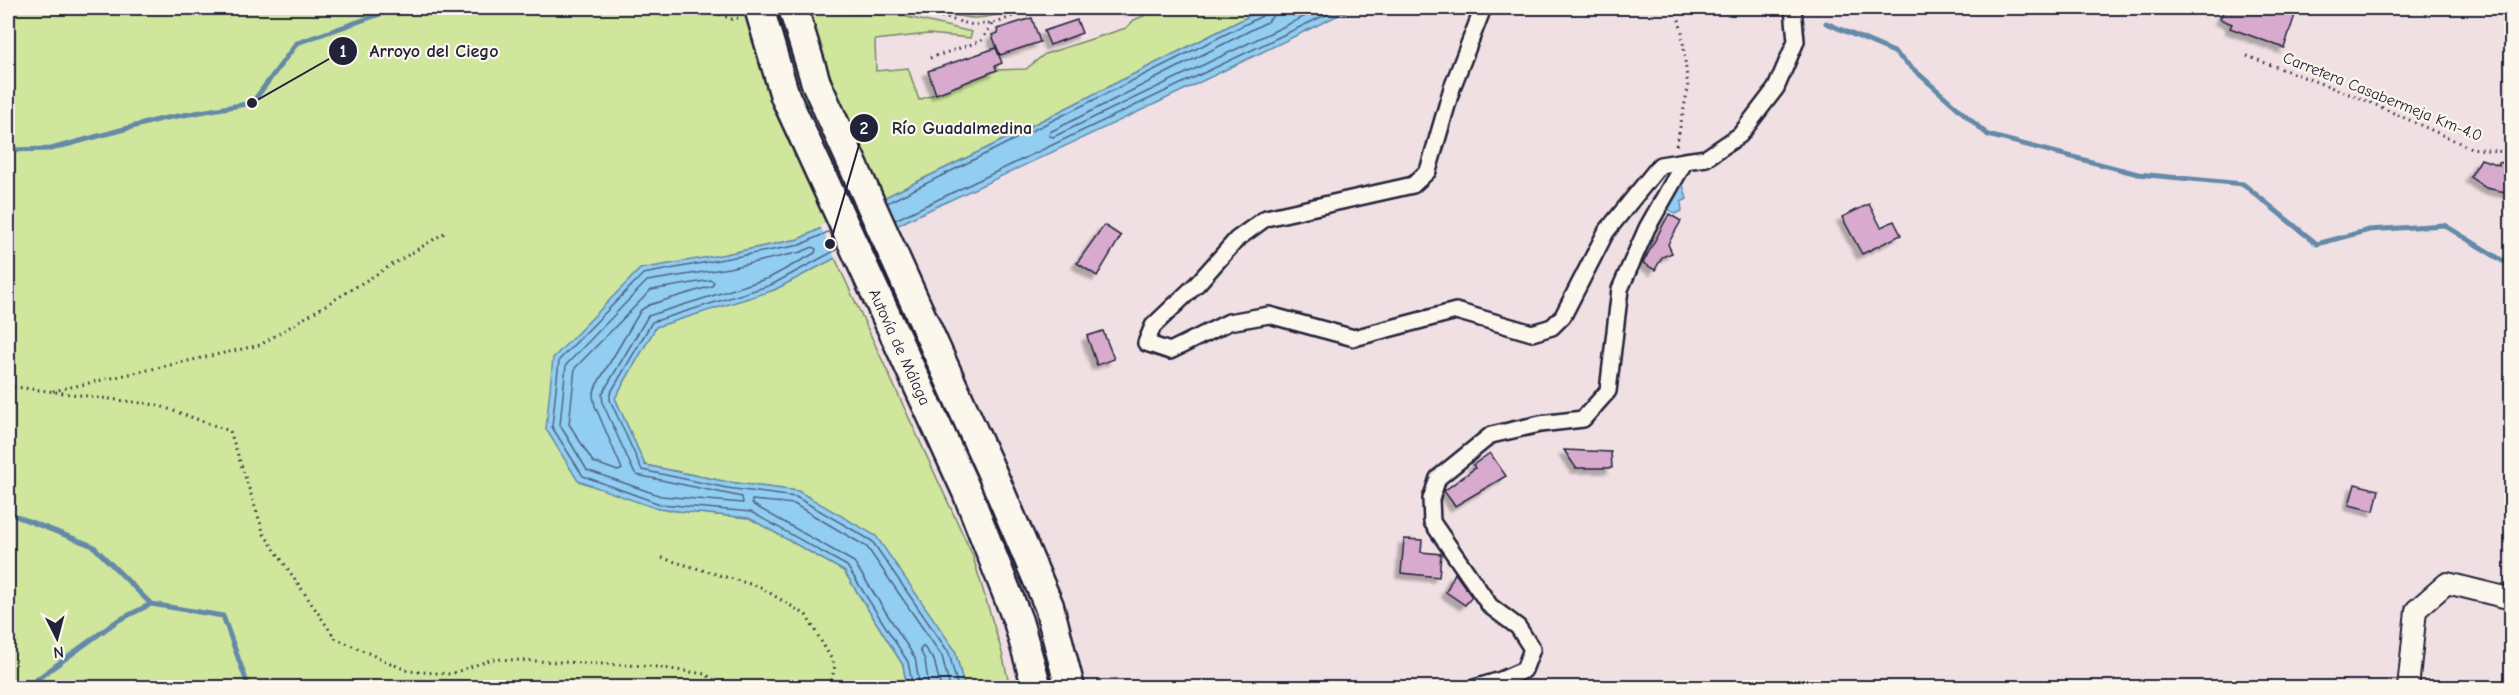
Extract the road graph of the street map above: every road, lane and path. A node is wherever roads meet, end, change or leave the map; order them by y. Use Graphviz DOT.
graph roads {
  1 [pos="703,8"];
  2 [pos="1031,8"];
  3 [pos="1483,8"];
  4 [pos="1676,8"];
  5 [pos="1792,8"];
  6 [pos="802,10"];
  7 [pos="751,13"];
  8 [pos="993,22"];
  9 [pos="2247,56"];
  10 [pos="930,58"];
  11 [pos="2511,153"];
  12 [pos="1685,161"];
  13 [pos="446,232"];
  14 [pos="8,386"];
  15 [pos="48,392"];
  16 [pos="662,558"];
  17 [pos="2511,599"];
  18 [pos="727,687"];
  19 [pos="830,687"];
  20 [pos="1037,687"];
  21 [pos="1070,687"];
  22 [pos="1474,687"];
  23 [pos="2408,687"];
  1 -- 7 [label="path"];
  2 -- 8 [label="path"];
  3 -- 12 [label="street"];
  4 -- 12 [label="path"];
  5 -- 12 [label="street"];
  6 -- 8 [label="path"];
  6 -- 21 [label="highway, Autovía de Málaga, bridge"];
  7 -- 20 [label="highway, Autovía de Málaga, bridge"];
  8 -- 10 [label="path"];
  9 -- 11 [label="path, Carretera Casabermeja Km-4.0"];
  12 -- 22 [label="street"];
  13 -- 15 [label="path"];
  14 -- 15 [label="path"];
  15 -- 18 [label="path"];
  16 -- 19 [label="path"];
  17 -- 23 [label="street"];
}
